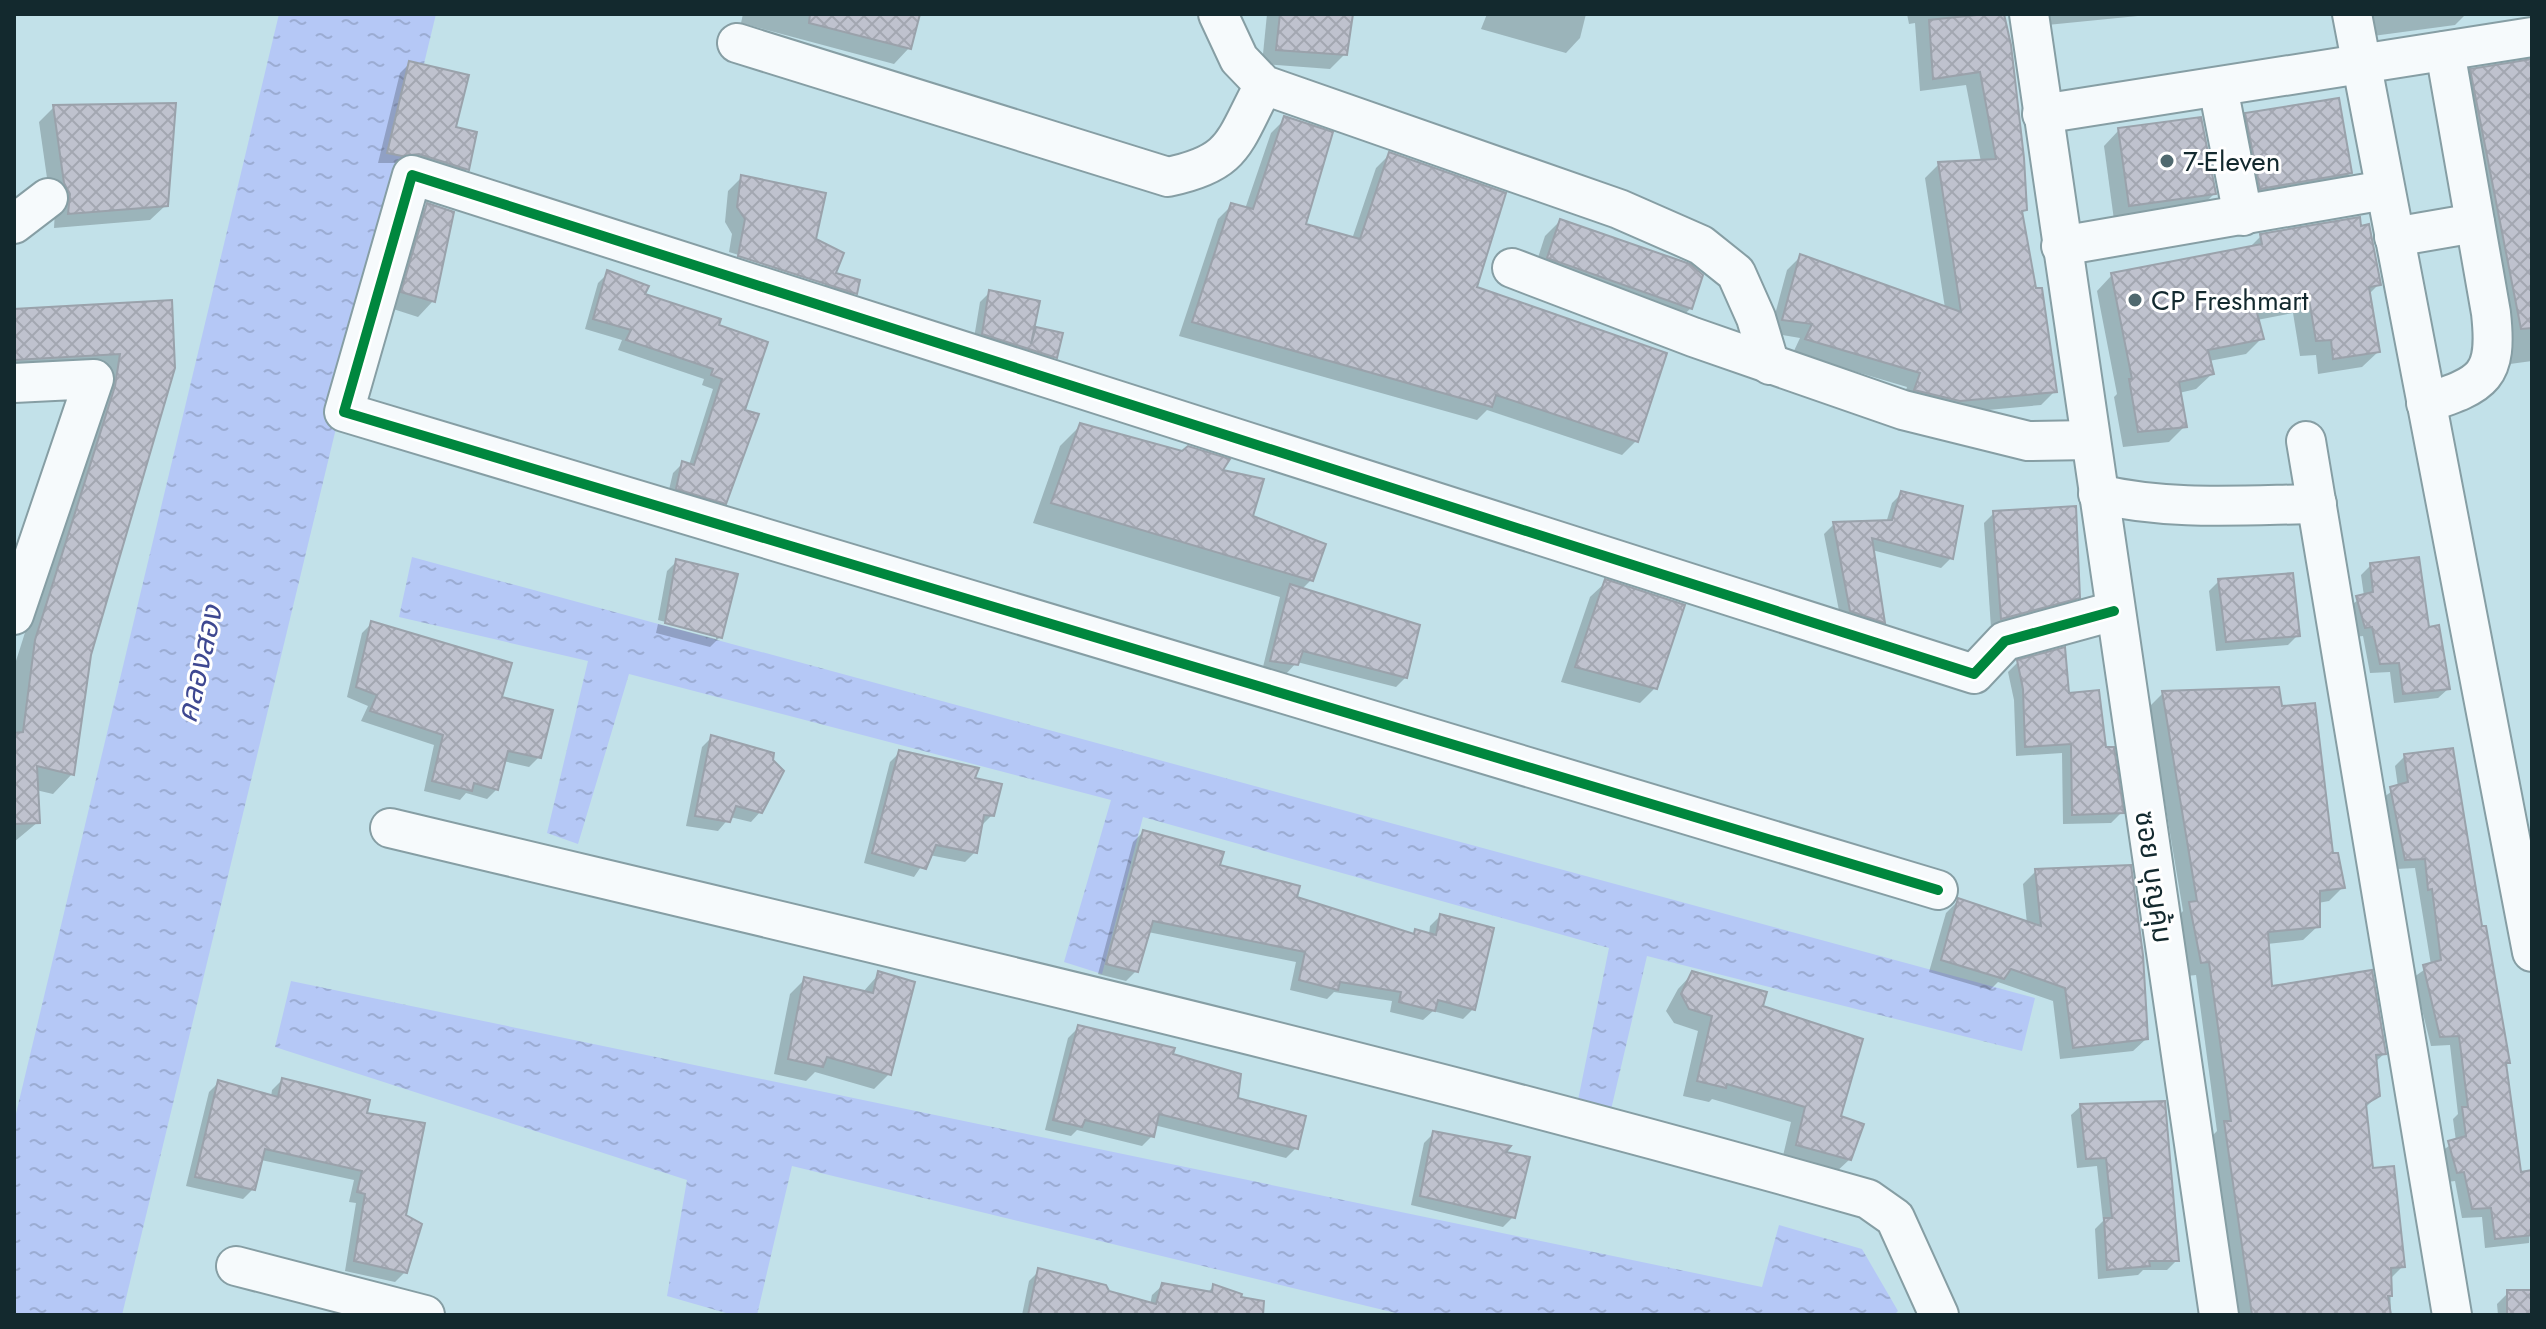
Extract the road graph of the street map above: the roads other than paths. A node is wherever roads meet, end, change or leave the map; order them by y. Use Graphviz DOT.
graph roads {
  1 [pos="1218,14"];
  2 [pos="2029,14"];
  3 [pos="2352,14"];
  4 [pos="2532,37"];
  5 [pos="737,43"];
  6 [pos="2445,51"];
  7 [pos="2361,63"];
  8 [pos="1264,85"];
  9 [pos="2218,87"];
  10 [pos="2042,114"];
  11 [pos="2385,190"];
  12 [pos="48,198"];
  13 [pos="2243,216"];
  14 [pos="2475,223"];
  15 [pos="14,224"];
  16 [pos="2394,237"];
  17 [pos="2061,246"];
  18 [pos="1512,268"];
  19 [pos="1770,365"];
  20 [pos="14,383"];
  21 [pos="2426,403"];
  22 [pos="2090,440"];
  23 [pos="2306,441"];
  24 [pos="2098,494"];
  25 [pos="2317,504"];
  26 [pos="26,544"];
  27 [pos="2114,611"];
  28 [pos="14,615"];
  29 [pos="390,828"];
  30 [pos="1938,890"];
  31 [pos="2532,952"];
  32 [pos="236,1266"];
  33 [pos="425,1315"];
  34 [pos="1939,1315"];
  35 [pos="2219,1315"];
  36 [pos="2452,1315"];
  1 -- 8 [label="street"];
  2 -- 10 [label="street, ซอย บุญคุ้ม"];
  3 -- 7 [label="street"];
  4 -- 6 [label="street"];
  5 -- 8 [label="street"];
  6 -- 7 [label="street"];
  6 -- 14 [label="street"];
  7 -- 9 [label="street"];
  7 -- 11 [label="street"];
  8 -- 19 [label="street"];
  9 -- 10 [label="street"];
  9 -- 13 [label="street"];
  10 -- 17 [label="street, ซอย บุญคุ้ม"];
  11 -- 13 [label="street"];
  11 -- 16 [label="street"];
  12 -- 15 [label="street"];
  13 -- 17 [label="street"];
  14 -- 16 [label="street"];
  14 -- 21 [label="street"];
  16 -- 21 [label="street"];
  17 -- 22 [label="street, ซอย บุญคุ้ม"];
  18 -- 19 [label="street"];
  19 -- 22 [label="street"];
  20 -- 26 [label="street"];
  21 -- 31 [label="street"];
  22 -- 24 [label="street, ซอย บุญคุ้ม"];
  23 -- 25 [label="street"];
  24 -- 25 [label="street"];
  24 -- 27 [label="street, ซอย บุญคุ้ม"];
  25 -- 36 [label="street"];
  26 -- 28 [label="street"];
  27 -- 30 [label="street"];
  27 -- 35 [label="street, ซอย บุญคุ้ม"];
  29 -- 34 [label="street"];
  32 -- 33 [label="street"];
}
